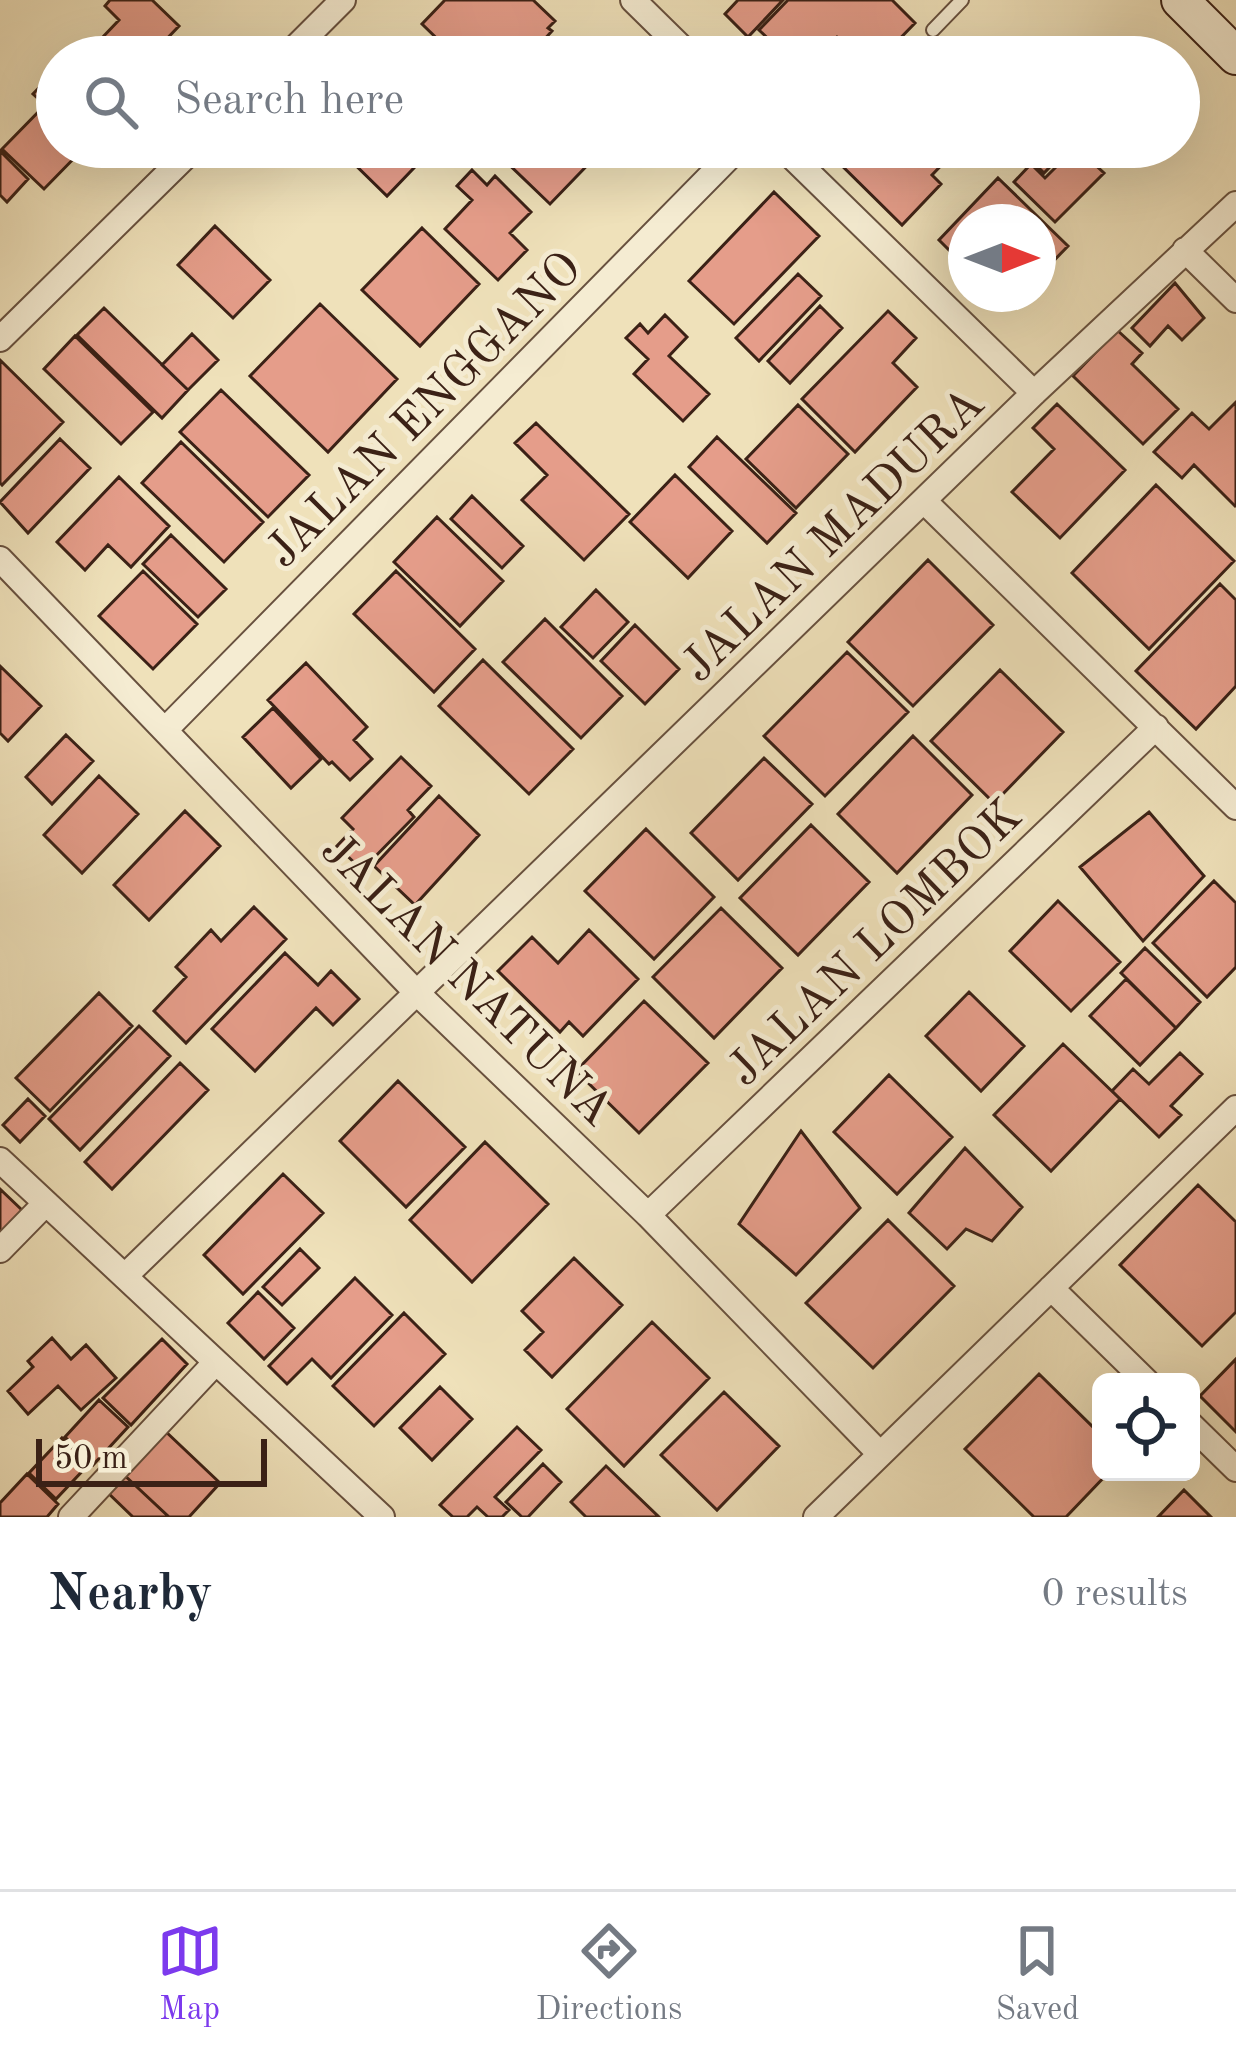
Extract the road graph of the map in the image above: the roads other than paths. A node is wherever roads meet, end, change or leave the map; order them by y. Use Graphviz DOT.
graph roads {
  1 [pos="344,0"];
  2 [pos="634,0"];
  3 [pos="962,0"];
  4 [pos="1180,0"];
  5 [pos="933,30"];
  6 [pos="307,36"];
  7 [pos="670,36"];
  8 [pos="1236,56"];
  9 [pos="174,168"];
  10 [pos="718,168"];
  11 [pos="804,168"];
  12 [pos="1236,204"];
  13 [pos="1185,250"];
  14 [pos="1236,300"];
  15 [pos="0,339"];
  16 [pos="1034,393"];
  17 [pos="924,501"];
  18 [pos="0,560"];
  19 [pos="1156,727"];
  20 [pos="166,729"];
  21 [pos="1236,807"];
  22 [pos="417,993"];
  23 [pos="1236,1108"];
  24 [pos="0,1160"];
  25 [pos="46,1203"];
  26 [pos="648,1215"];
  27 [pos="0,1250"];
  28 [pos="125,1276"];
  29 [pos="1051,1288"];
  30 [pos="216,1362"];
  31 [pos="1139,1373"];
  32 [pos="1200,1434"];
  33 [pos="880,1454"];
  34 [pos="1236,1469"];
  35 [pos="71,1517"];
  36 [pos="382,1517"];
  37 [pos="816,1517"];
  1 -- 6 [label="street"];
  2 -- 7 [label="street"];
  3 -- 5 [label="lane"];
  4 -- 8 [label="street"];
  9 -- 15 [label="street"];
  10 -- 20 [label="street, JALAN ENGGANO"];
  11 -- 16 [label="street"];
  12 -- 13 [label="street, JALAN MADURA"];
  13 -- 14 [label="street"];
  13 -- 16 [label="street, JALAN MADURA"];
  16 -- 17 [label="street, JALAN MADURA"];
  17 -- 19 [label="street"];
  17 -- 22 [label="street, JALAN MADURA"];
  18 -- 20 [label="street, JALAN NATUNA"];
  19 -- 21 [label="street"];
  19 -- 26 [label="street, JALAN LOMBOK"];
  20 -- 22 [label="street, JALAN NATUNA"];
  22 -- 26 [label="street, JALAN NATUNA"];
  22 -- 28 [label="street, JALAN MADURA"];
  23 -- 29 [label="street"];
  24 -- 25 [label="street"];
  25 -- 27 [label="street"];
  25 -- 28 [label="street"];
  26 -- 33 [label="street, JALAN NATUNA"];
  28 -- 30 [label="street"];
  29 -- 31 [label="street"];
  29 -- 33 [label="street"];
  30 -- 35 [label="street"];
  30 -- 36 [label="street"];
  32 -- 34 [label="street"];
  33 -- 37 [label="street"];
}
